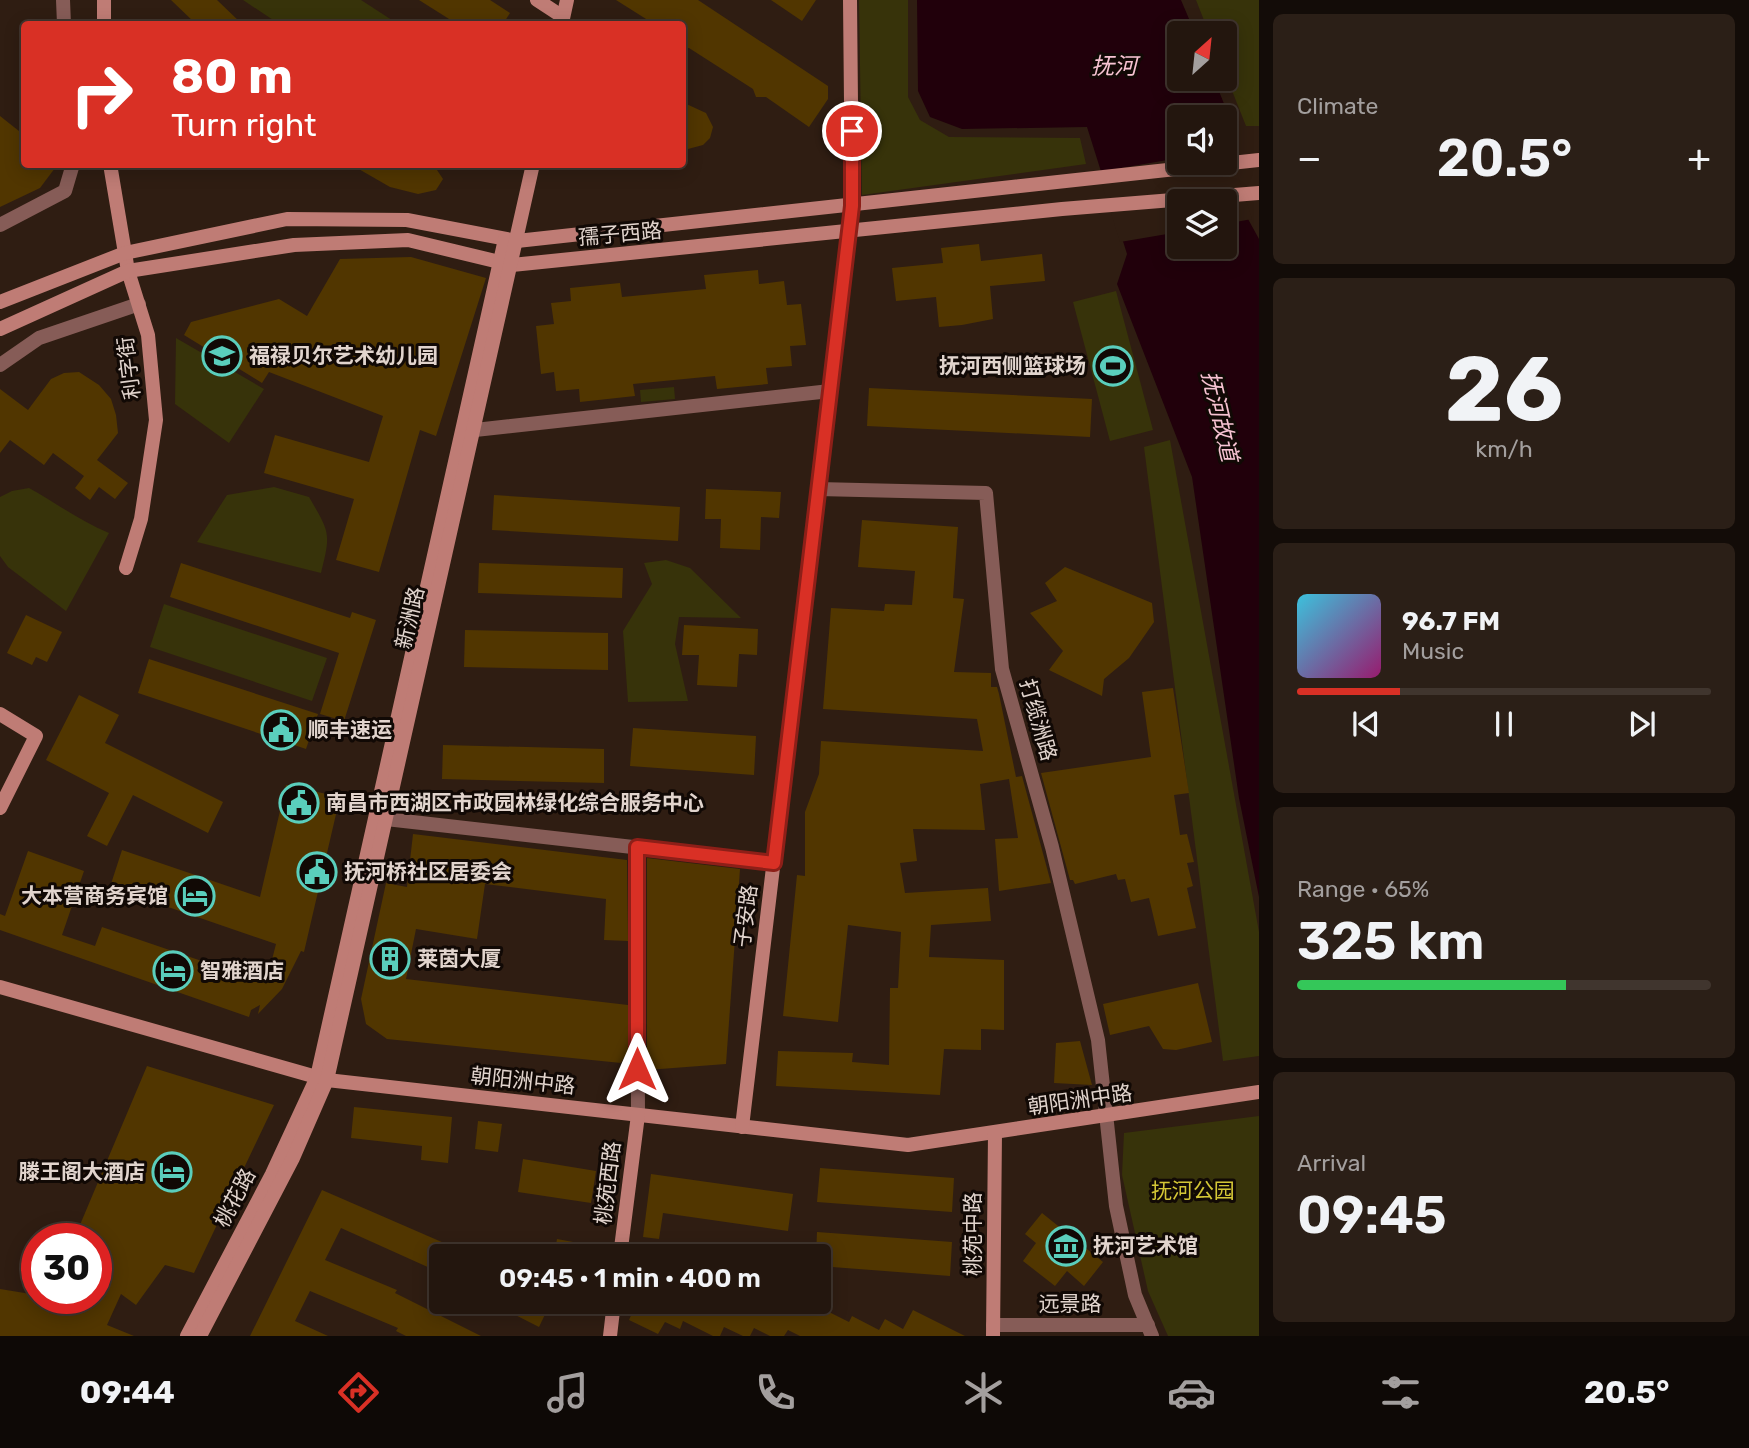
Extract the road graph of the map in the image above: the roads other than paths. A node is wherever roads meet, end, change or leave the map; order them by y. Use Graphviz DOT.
graph roads {
  1 [pos="63,0"];
  2 [pos="104,0"];
  3 [pos="537,0"];
  4 [pos="567,0"];
  5 [pos="850,0"];
  6 [pos="64,21"];
  7 [pos="104,21"];
  8 [pos="562,21"];
  9 [pos="1259,160"];
  10 [pos="72,168"];
  11 [pos="111,168"];
  12 [pos="532,168"];
  13 [pos="1259,193"];
  14 [pos="852,206"];
  15 [pos="0,225"];
  16 [pos="849,233"];
  17 [pos="511,240"];
  18 [pos="125,253"];
  19 [pos="507,263"];
  20 [pos="128,271"];
  21 [pos="0,302"];
  22 [pos="139,304"];
  23 [pos="0,329"];
  24 [pos="0,365"];
  25 [pos="830,391"];
  26 [pos="475,430"];
  27 [pos="818,489"];
  28 [pos="126,568"];
  29 [pos="0,714"];
  30 [pos="0,808"];
  31 [pos="386,818"];
  32 [pos="637,847"];
  33 [pos="774,863"];
  34 [pos="0,986"];
  35 [pos="322,1078"];
  36 [pos="1259,1092"];
  37 [pos="638,1115"];
  38 [pos="1108,1117"];
  39 [pos="742,1127"];
  40 [pos="995,1133"];
  41 [pos="622,1244"];
  42 [pos="613,1314"];
  43 [pos="993,1331"];
  44 [pos="1150,1331"];
  45 [pos="187,1336"];
  46 [pos="200,1336"];
  47 [pos="610,1336"];
  1 -- 6 [label="street"];
  2 -- 7 [label="main road"];
  3 -- 8 [label="main road"];
  4 -- 8 [label="main road"];
  5 -- 14 [label="main road, 子安路"];
  9 -- 14 [label="main road, 孺子西路"];
  10 -- 15 [label="street"];
  11 -- 18 [label="main road, 利字街"];
  12 -- 17 [label="main road, 新洲路"];
  13 -- 16 [label="main road, 孺子西路"];
  14 -- 16 [label="main road, 子安路"];
  14 -- 17 [label="main road, 孺子西路"];
  16 -- 19 [label="main road, 孺子西路"];
  16 -- 25 [label="main road, 子安路"];
  17 -- 18 [label="main road, 孺子西路"];
  17 -- 19 [label="main road, 新洲路"];
  18 -- 20 [label="main road, 利字街"];
  18 -- 21 [label="main road, 孺子西路"];
  19 -- 20 [label="main road, 孺子西路"];
  19 -- 26 [label="main road, 新洲路"];
  19 -- 35 [label="main road, 新洲路"];
  20 -- 22 [label="main road, 利字街"];
  20 -- 23 [label="main road, 孺子西路"];
  22 -- 24 [label="street"];
  22 -- 28 [label="main road, 利字街"];
  25 -- 26 [label="street"];
  25 -- 27 [label="main road, 子安路"];
  26 -- 31 [label="main road, 新洲路"];
  27 -- 33 [label="main road, 子安路"];
  27 -- 38 [label="street, 打缆洲路"];
  29 -- 30 [label="main road"];
  31 -- 32 [label="street"];
  31 -- 35 [label="main road, 新洲路"];
  32 -- 33 [label="street"];
  32 -- 37 [label="street"];
  33 -- 39 [label="main road, 子安路"];
  34 -- 35 [label="main road, 朝阳洲中路"];
  35 -- 37 [label="main road, 朝阳洲中路"];
  35 -- 45 [label="main road, 桃花路"];
  35 -- 46 [label="main road, 桃花路"];
  36 -- 38 [label="main road, 朝阳洲中路"];
  37 -- 39 [label="main road, 朝阳洲中路"];
  37 -- 41 [label="main road, 桃苑西路"];
  38 -- 40 [label="main road, 朝阳洲中路"];
  38 -- 44 [label="street"];
  39 -- 40 [label="main road, 朝阳洲中路"];
  40 -- 43 [label="main road, 桃苑中路"];
  42 -- 47 [label="main road"];
  43 -- 44 [label="street, 远景路"];
}
